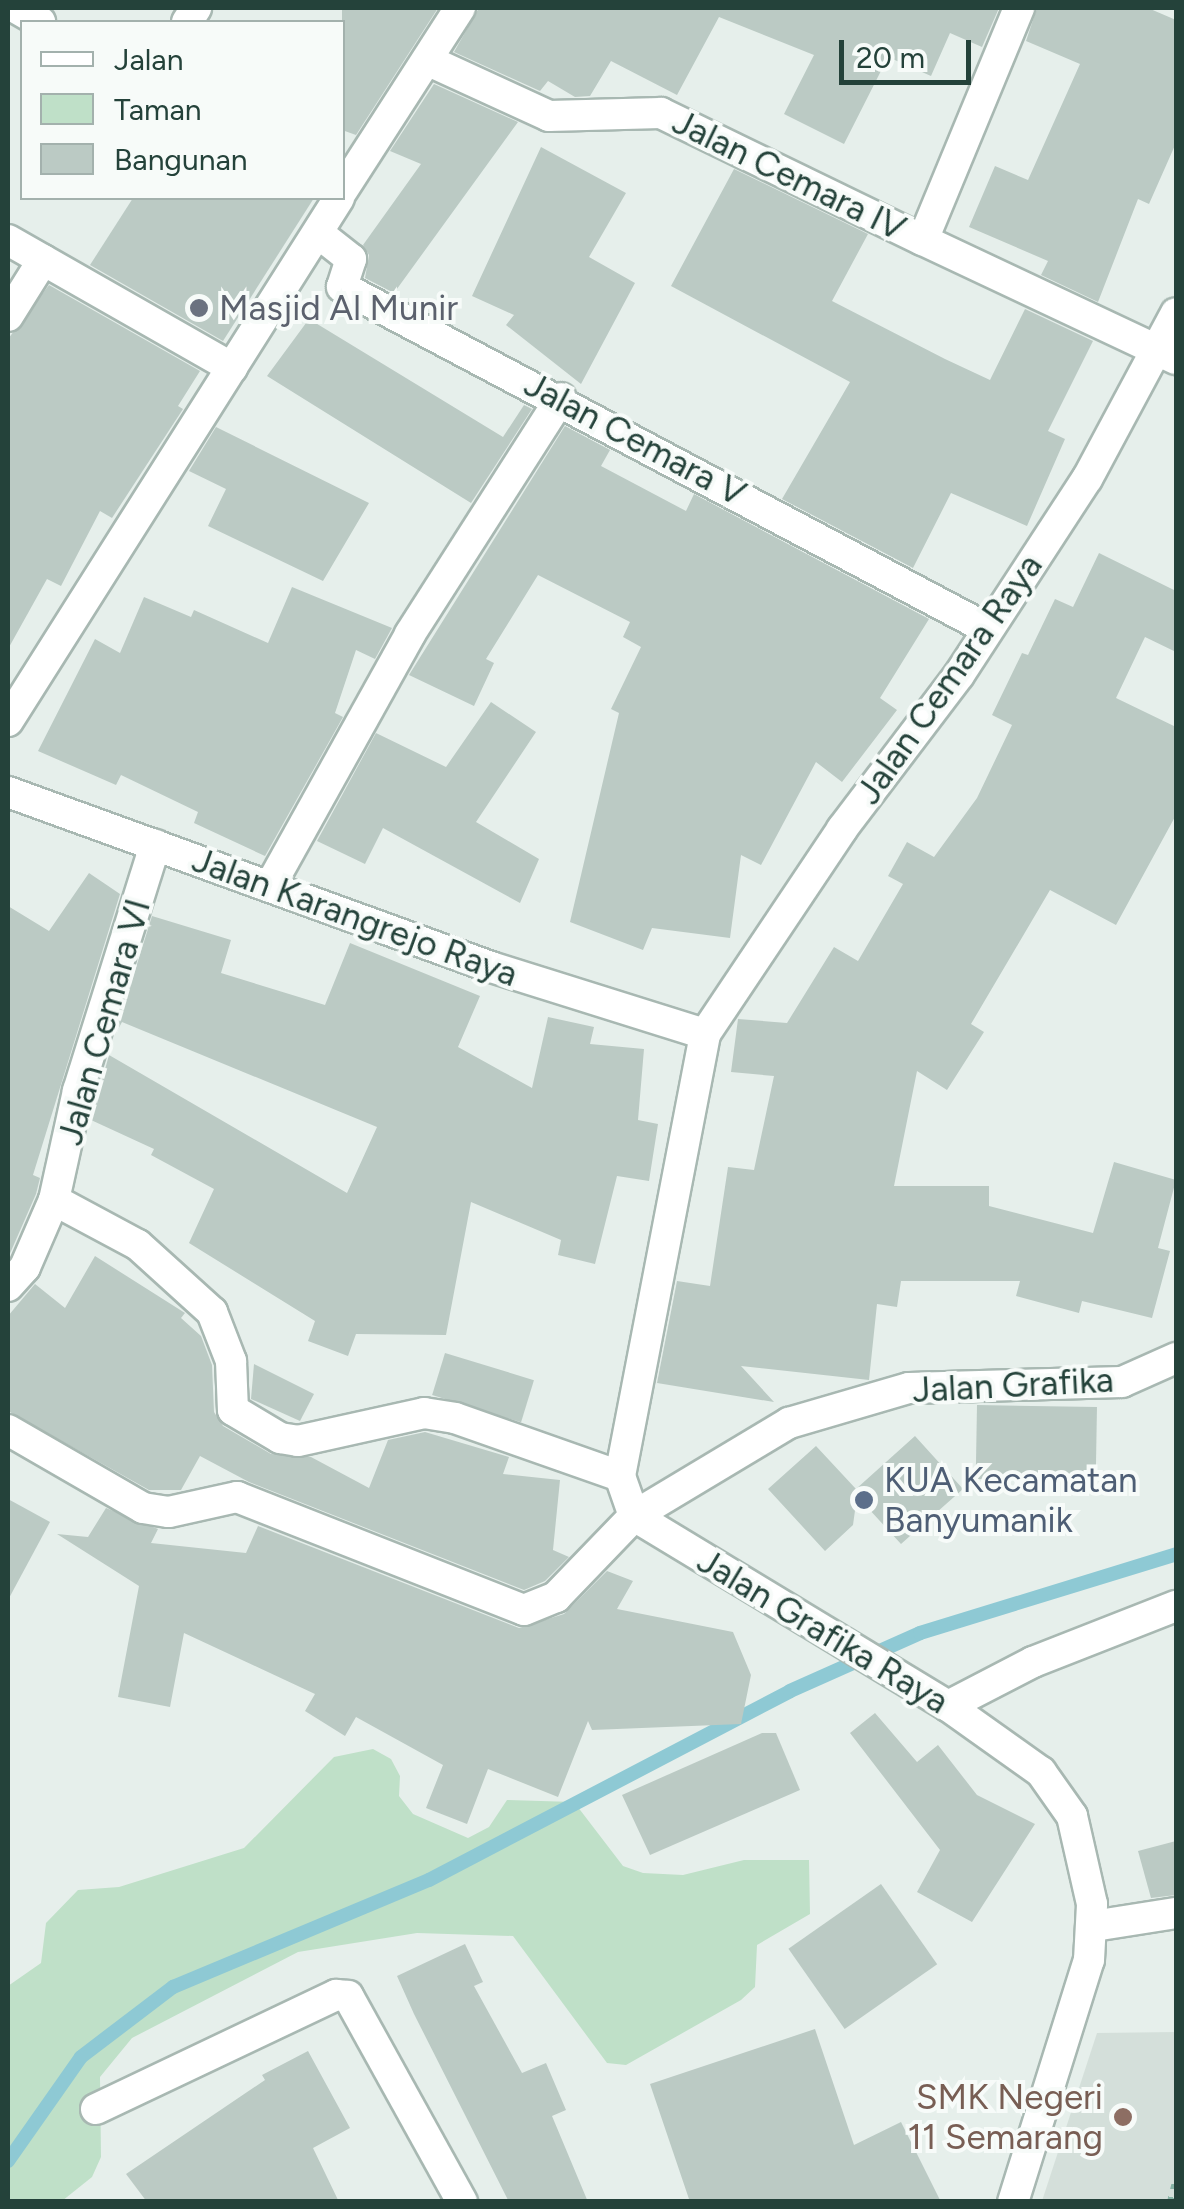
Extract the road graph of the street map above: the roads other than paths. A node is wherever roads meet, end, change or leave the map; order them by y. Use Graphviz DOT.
graph roads {
  1 [pos="460,8"];
  2 [pos="1019,8"];
  3 [pos="427,60"];
  4 [pos="345,182"];
  5 [pos="333,200"];
  6 [pos="318,233"];
  7 [pos="8,240"];
  8 [pos="923,240"];
  9 [pos="44,260"];
  10 [pos="1176,313"];
  11 [pos="8,316"];
  12 [pos="1166,354"];
  13 [pos="232,368"];
  14 [pos="561,398"];
  15 [pos="988,629"];
  16 [pos="8,722"];
  17 [pos="8,792"];
  18 [pos="155,845"];
  19 [pos="270,886"];
  20 [pos="705,1034"];
  21 [pos="54,1200"];
  22 [pos="8,1286"];
  23 [pos="1176,1358"];
  24 [pos="8,1430"];
  25 [pos="620,1476"];
  26 [pos="634,1516"];
  27 [pos="1176,1606"];
  28 [pos="948,1706"];
  29 [pos="1176,1913"];
  30 [pos="1093,1926"];
  31 [pos="96,2109"];
  32 [pos="462,2202"];
  33 [pos="1013,2202"];
  1 -- 3 [label="street"];
  2 -- 8 [label="street, Jalan Cemara IV"];
  3 -- 4 [label="street"];
  3 -- 8 [label="street, Jalan Cemara IV"];
  5 -- 6 [label="street"];
  6 -- 13 [label="street"];
  6 -- 14 [label="street, Jalan Cemara V"];
  7 -- 9 [label="street"];
  8 -- 12 [label="street, Jalan Cemara IV"];
  9 -- 11 [label="street"];
  9 -- 13 [label="street"];
  10 -- 12 [label="street, Jalan Cemara Raya"];
  12 -- 15 [label="street, Jalan Cemara Raya"];
  13 -- 16 [label="street"];
  14 -- 15 [label="street, Jalan Cemara V"];
  14 -- 19 [label="street"];
  15 -- 20 [label="street, Jalan Cemara Raya"];
  17 -- 18 [label="street, Jalan Karangrejo Raya"];
  18 -- 19 [label="street, Jalan Karangrejo Raya"];
  18 -- 21 [label="street, Jalan Cemara VI"];
  19 -- 20 [label="street, Jalan Karangrejo Raya"];
  20 -- 25 [label="street"];
  21 -- 22 [label="street, Jalan Cemara VI"];
  21 -- 25 [label="street"];
  23 -- 26 [label="street, Jalan Grafika"];
  24 -- 26 [label="street, Jalan Grafika"];
  25 -- 26 [label="street"];
  26 -- 28 [label="street, Jalan Grafika Raya"];
  27 -- 28 [label="street"];
  28 -- 30 [label="street, Jalan Grafika Raya"];
  29 -- 30 [label="street"];
  30 -- 33 [label="street, Jalan Grafika Raya"];
  31 -- 32 [label="street"];
}
